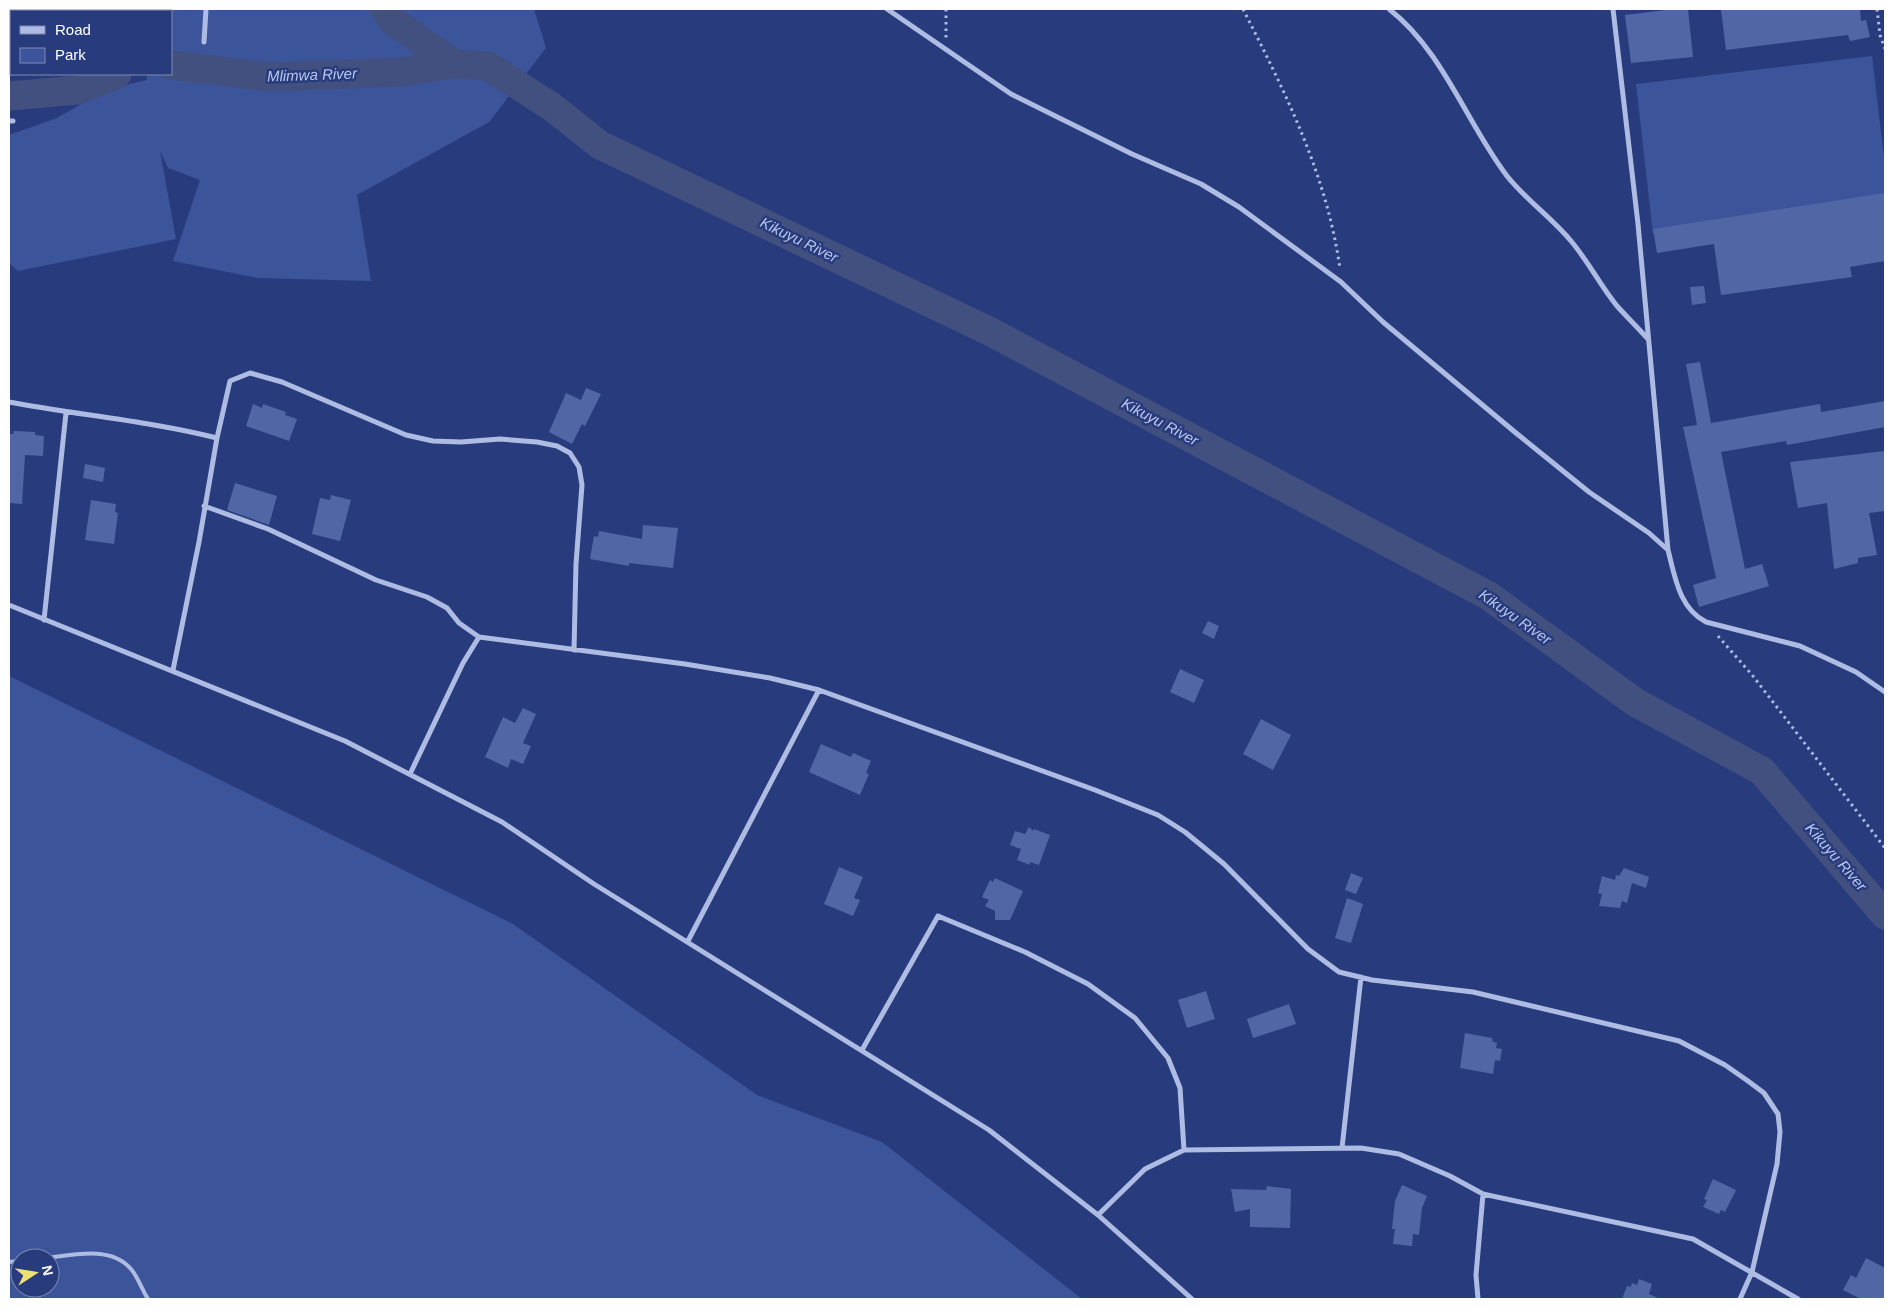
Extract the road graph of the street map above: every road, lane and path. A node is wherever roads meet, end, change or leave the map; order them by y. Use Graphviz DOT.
graph roads {
  1 [pos="206,9"];
  2 [pos="887,9"];
  3 [pos="946,9"];
  4 [pos="1243,9"];
  5 [pos="1390,9"];
  6 [pos="1613,9"];
  7 [pos="1877,9"];
  8 [pos="204,42"];
  9 [pos="946,49"];
  10 [pos="1885,49"];
  11 [pos="1341,282"];
  12 [pos="1648,339"];
  13 [pos="9,402"];
  14 [pos="66,413"];
  15 [pos="217,438"];
  16 [pos="204,506"];
  17 [pos="1668,550"];
  18 [pos="9,605"];
  19 [pos="44,620"];
  20 [pos="1706,622"];
  21 [pos="479,637"];
  22 [pos="574,650"];
  23 [pos="173,670"];
  24 [pos="819,690"];
  25 [pos="1885,692"];
  26 [pos="410,774"];
  27 [pos="1885,848"];
  28 [pos="688,940"];
  29 [pos="1361,977"];
  30 [pos="862,1050"];
  31 [pos="1342,1148"];
  32 [pos="1184,1150"];
  33 [pos="1483,1194"];
  34 [pos="1098,1215"];
  35 [pos="60,1256"];
  36 [pos="1752,1272"];
  37 [pos="148,1299"];
  38 [pos="1192,1299"];
  39 [pos="1478,1299"];
  40 [pos="1740,1299"];
  41 [pos="1798,1299"];
  1 -- 8 [label="street"];
  2 -- 9 [label="street"];
  3 -- 9 [label="path"];
  4 -- 11 [label="path"];
  5 -- 12 [label="street"];
  6 -- 12 [label="street"];
  7 -- 10 [label="path"];
  9 -- 11 [label="street"];
  11 -- 17 [label="street"];
  12 -- 17 [label="street"];
  13 -- 14 [label="street"];
  14 -- 15 [label="street"];
  14 -- 19 [label="street"];
  15 -- 16 [label="street"];
  15 -- 22 [label="street"];
  16 -- 21 [label="street"];
  16 -- 23 [label="street"];
  17 -- 20 [label="street"];
  18 -- 19 [label="street"];
  19 -- 23 [label="street"];
  20 -- 25 [label="street"];
  20 -- 27 [label="path"];
  21 -- 22 [label="street"];
  21 -- 26 [label="street"];
  22 -- 24 [label="street"];
  23 -- 26 [label="street"];
  24 -- 28 [label="street"];
  24 -- 29 [label="street"];
  26 -- 28 [label="street"];
  28 -- 30 [label="street"];
  29 -- 31 [label="street"];
  29 -- 36 [label="street"];
  30 -- 32 [label="street"];
  30 -- 34 [label="street"];
  31 -- 32 [label="street"];
  31 -- 33 [label="street"];
  32 -- 34 [label="street"];
  33 -- 36 [label="street"];
  33 -- 39 [label="street"];
  34 -- 38 [label="street"];
  35 -- 37 [label="lane"];
  36 -- 40 [label="street"];
  36 -- 41 [label="street"];
}
